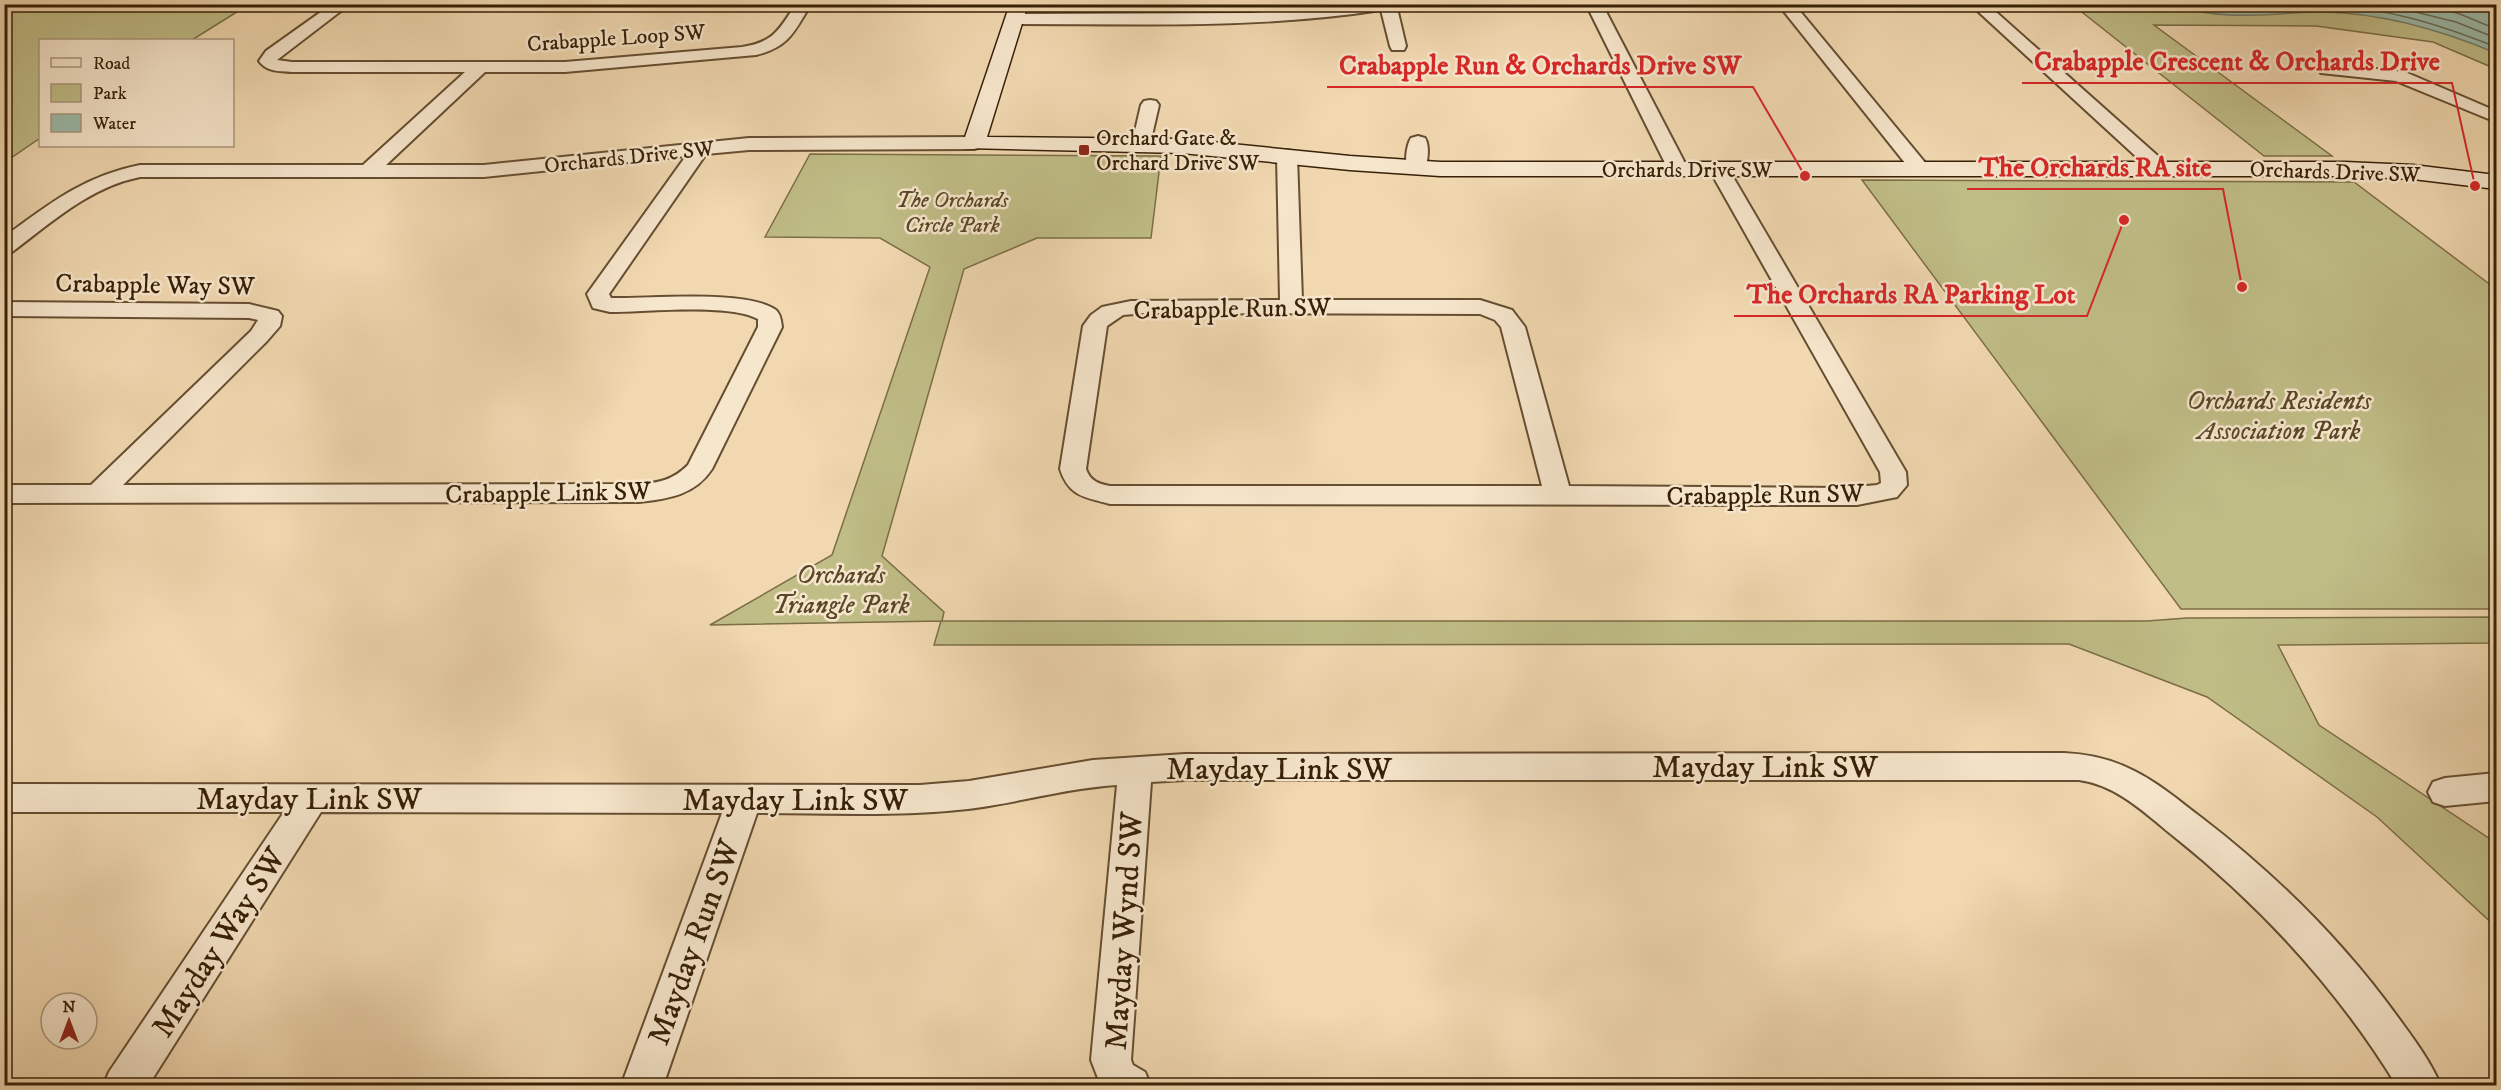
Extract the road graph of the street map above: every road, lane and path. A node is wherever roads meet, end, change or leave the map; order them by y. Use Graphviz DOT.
graph roads {
  1 [pos="343,4"];
  2 [pos="804,4"];
  3 [pos="1393,4"];
  4 [pos="1594,4"];
  5 [pos="1785,4"];
  6 [pos="1977,4"];
  7 [pos="1388,5"];
  8 [pos="1017,12"];
  9 [pos="1398,46"];
  10 [pos="481,67"];
  11 [pos="2327,69"];
  12 [pos="1150,105"];
  13 [pos="2496,117"];
  14 [pos="1418,142"];
  15 [pos="974,143"];
  16 [pos="1141,144"];
  17 [pos="701,148"];
  18 [pos="1287,156"];
  19 [pos="1416,168"];
  20 [pos="1678,169"];
  21 [pos="1719,169"];
  22 [pos="1920,169"];
  23 [pos="2161,169"];
  24 [pos="368,171"];
  25 [pos="2496,182"];
  26 [pos="4,247"];
  27 [pos="1291,306"];
  28 [pos="4,309"];
  29 [pos="4,494"];
  30 [pos="98,494"];
  31 [pos="1558,495"];
  32 [pos="1135,769"];
  33 [pos="2496,787"];
  34 [pos="2445,792"];
  35 [pos="4,798"];
  36 [pos="312,798"];
  37 [pos="745,798"];
  38 [pos="124,1086"];
  39 [pos="642,1086"];
  40 [pos="1130,1086"];
  41 [pos="2420,1086"];
  1 -- 10 [label="street, Crabapple Loop SW"];
  2 -- 10 [label="street, Crabapple Loop SW"];
  3 -- 7 [label="street"];
  4 -- 20 [label="street"];
  5 -- 22 [label="street"];
  6 -- 23 [label="street"];
  7 -- 8 [label="street"];
  7 -- 9 [label="street"];
  8 -- 15 [label="street"];
  10 -- 24 [label="street"];
  11 -- 13 [label="street"];
  12 -- 16 [label="street"];
  14 -- 19 [label="street"];
  15 -- 16 [label="street, Orchards Drive SW"];
  15 -- 17 [label="street, Orchards Drive SW"];
  16 -- 18 [label="street, Orchards Drive SW"];
  17 -- 24 [label="street, Orchards Drive SW"];
  17 -- 30 [label="street, Crabapple Link SW"];
  18 -- 19 [label="street, Orchards Drive SW"];
  18 -- 27 [label="street"];
  19 -- 20 [label="street, Orchards Drive SW"];
  20 -- 21 [label="street, Orchards Drive SW"];
  21 -- 22 [label="street, Orchards Drive SW"];
  21 -- 31 [label="street, Crabapple Run SW"];
  22 -- 23 [label="street, Orchards Drive SW"];
  23 -- 25 [label="street, Orchards Drive SW"];
  24 -- 26 [label="street, Orchards Drive SW"];
  27 -- 31 [label="street, Crabapple Run SW"];
  27 -- 31 [label="street, Crabapple Run SW"];
  28 -- 30 [label="street, Crabapple Way SW"];
  29 -- 30 [label="street, Crabapple Link SW"];
  32 -- 37 [label="street, Mayday Link SW"];
  32 -- 40 [label="street, Mayday Wynd SW"];
  32 -- 41 [label="street, Mayday Link SW"];
  33 -- 34 [label="street"];
  35 -- 36 [label="street, Mayday Link SW"];
  36 -- 37 [label="street, Mayday Link SW"];
  36 -- 38 [label="street, Mayday Way SW"];
  37 -- 39 [label="street, Mayday Run SW"];
}
